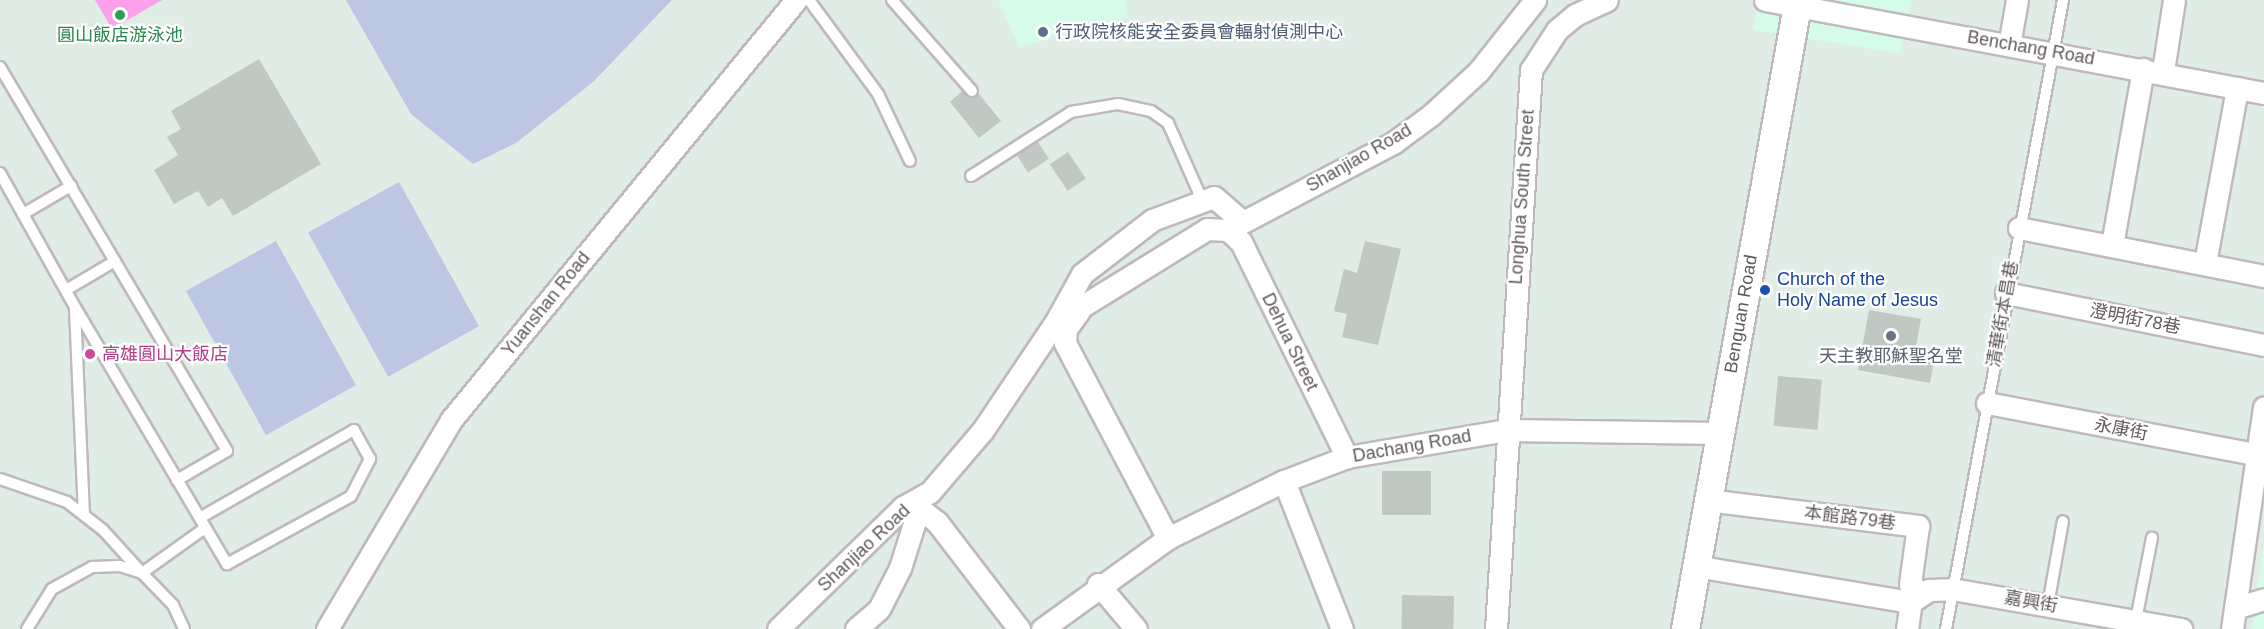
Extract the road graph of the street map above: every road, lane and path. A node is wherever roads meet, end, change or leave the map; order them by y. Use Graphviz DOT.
graph roads {
  1 [pos="796,0"];
  2 [pos="809,0"];
  3 [pos="892,0"];
  4 [pos="1535,0"];
  5 [pos="1607,0"];
  6 [pos="1765,0"];
  7 [pos="2017,0"];
  8 [pos="2063,0"];
  9 [pos="2174,0"];
  10 [pos="1798,2"];
  11 [pos="2008,45"];
  12 [pos="2054,51"];
  13 [pos="0,67"];
  14 [pos="2153,70"];
  15 [pos="2236,88"];
  16 [pos="972,91"];
  17 [pos="2264,93"];
  18 [pos="910,161"];
  19 [pos="0,173"];
  20 [pos="971,176"];
  21 [pos="71,186"];
  22 [pos="1203,202"];
  23 [pos="23,214"];
  24 [pos="1236,226"];
  25 [pos="2019,228"];
  26 [pos="2112,245"];
  27 [pos="115,261"];
  28 [pos="2205,263"];
  29 [pos="2264,276"];
  30 [pos="66,291"];
  31 [pos="2006,293"];
  32 [pos="75,307"];
  33 [pos="1079,311"];
  34 [pos="1055,322"];
  35 [pos="2264,345"];
  36 [pos="1987,403"];
  37 [pos="2264,407"];
  38 [pos="1506,430"];
  39 [pos="1720,433"];
  40 [pos="2255,454"];
  41 [pos="1347,457"];
  42 [pos="0,479"];
  43 [pos="177,480"];
  44 [pos="1284,481"];
  45 [pos="1707,500"];
  46 [pos="911,508"];
  47 [pos="84,515"];
  48 [pos="2063,521"];
  49 [pos="202,523"];
  50 [pos="1168,538"];
  51 [pos="2152,538"];
  52 [pos="1695,566"];
  53 [pos="142,573"];
  54 [pos="1098,584"];
  55 [pos="1953,589"];
  56 [pos="1917,598"];
  57 [pos="2264,599"];
  58 [pos="2048,605"];
  59 [pos="2235,608"];
  60 [pos="2136,621"];
  61 [pos="27,629"];
  62 [pos="184,629"];
  63 [pos="327,629"];
  64 [pos="778,629"];
  65 [pos="856,629"];
  66 [pos="1019,629"];
  67 [pos="1042,629"];
  68 [pos="1136,629"];
  69 [pos="1342,629"];
  70 [pos="1496,629"];
  71 [pos="1684,629"];
  72 [pos="1907,629"];
  73 [pos="1946,629"];
  74 [pos="2182,629"];
  75 [pos="2232,629"];
  1 -- 63 [label="street, Yuanshan Road"];
  2 -- 18 [label="lane"];
  3 -- 16 [label="lane"];
  4 -- 24 [label="street, Shanjiao Road"];
  5 -- 38 [label="street, Longhua South Street"];
  6 -- 10 [label="street"];
  7 -- 11 [label="street"];
  8 -- 12 [label="lane, 清華街本昌巷"];
  9 -- 14 [label="street"];
  10 -- 11 [label="street, Benchang Road"];
  10 -- 39 [label="street, Benguan Road"];
  11 -- 12 [label="street, Benchang Road"];
  12 -- 14 [label="street, Benchang Road"];
  12 -- 25 [label="lane, 清華街本昌巷"];
  13 -- 21 [label="lane"];
  14 -- 15 [label="street, Benchang Road"];
  14 -- 26 [label="street"];
  15 -- 17 [label="street, Benchang Road"];
  15 -- 28 [label="street"];
  19 -- 23 [label="lane"];
  20 -- 22 [label="lane"];
  21 -- 23 [label="lane"];
  21 -- 27 [label="lane"];
  22 -- 24 [label="street"];
  22 -- 34 [label="street, Shanjiao Road"];
  23 -- 30 [label="lane"];
  24 -- 33 [label="street, Shanjiao Road"];
  24 -- 41 [label="street, Dehua Street"];
  25 -- 26 [label="street"];
  25 -- 31 [label="lane, 清華街本昌巷"];
  26 -- 28 [label="street"];
  27 -- 30 [label="lane"];
  27 -- 43 [label="lane"];
  28 -- 29 [label="street"];
  30 -- 32 [label="lane"];
  31 -- 35 [label="street, 澄明街78巷"];
  31 -- 36 [label="lane, 清華街本昌巷"];
  32 -- 43 [label="lane"];
  32 -- 47 [label="lane"];
  33 -- 34 [label="street, Shanjiao Road"];
  33 -- 50 [label="street"];
  34 -- 46 [label="street, Shanjiao Road"];
  36 -- 40 [label="street, 永康街"];
  36 -- 55 [label="lane, 清華街本昌巷"];
  37 -- 40 [label="street"];
  38 -- 39 [label="street, Dachang Road"];
  38 -- 41 [label="street, Dachang Road"];
  38 -- 70 [label="street, Longhua South Street"];
  39 -- 45 [label="street, Benguan Road"];
  40 -- 59 [label="street"];
  41 -- 44 [label="street, Dachang Road"];
  42 -- 47 [label="lane"];
  43 -- 49 [label="lane"];
  44 -- 50 [label="street, Dachang Road"];
  44 -- 69 [label="street"];
  45 -- 52 [label="street, Benguan Road"];
  45 -- 56 [label="street, 本館路79巷"];
  46 -- 64 [label="street, Shanjiao Road"];
  46 -- 65 [label="street"];
  46 -- 66 [label="street"];
  47 -- 53 [label="lane"];
  48 -- 58 [label="lane"];
  49 -- 49 [label="lane"];
  49 -- 53 [label="lane"];
  50 -- 54 [label="street, Dachang Road"];
  51 -- 60 [label="lane"];
  52 -- 56 [label="street, 嘉興街"];
  52 -- 71 [label="street, Benguan Road"];
  53 -- 61 [label="lane"];
  53 -- 62 [label="lane"];
  54 -- 67 [label="street, Dachang Road"];
  54 -- 68 [label="street"];
  55 -- 56 [label="street, 嘉興街"];
  55 -- 58 [label="street, 嘉興街"];
  55 -- 73 [label="lane, 清華街本昌巷"];
  56 -- 72 [label="street"];
  57 -- 59 [label="street"];
  58 -- 60 [label="street, 嘉興街"];
  59 -- 75 [label="street"];
  60 -- 74 [label="street, 嘉興街"];
}
